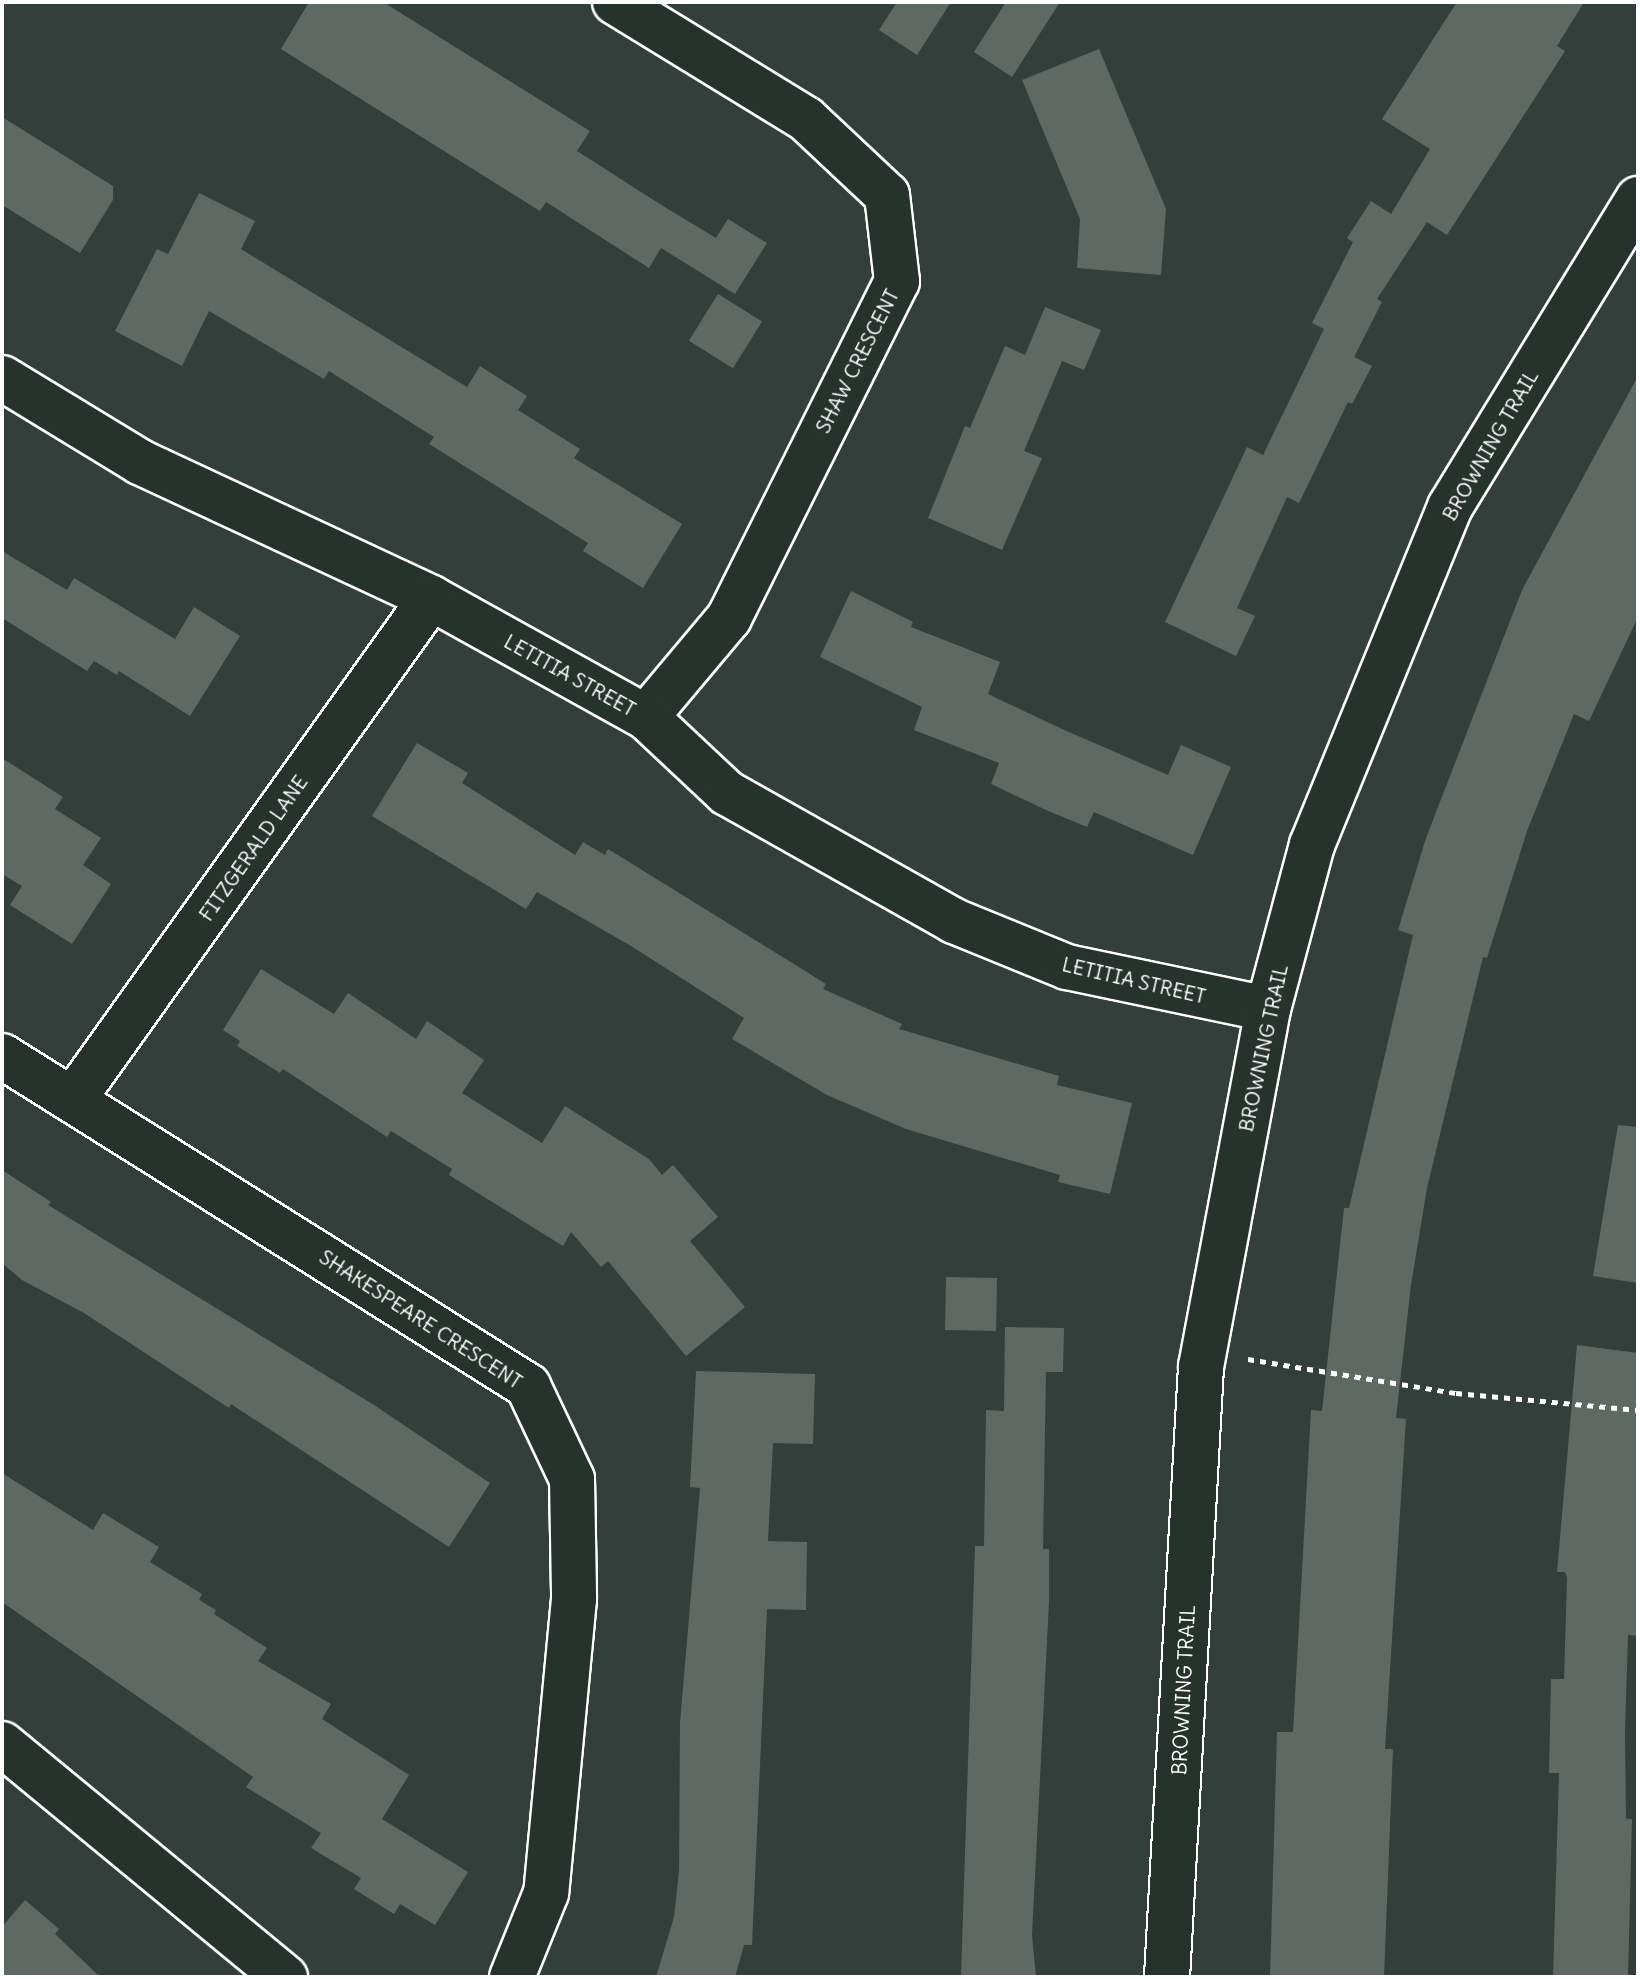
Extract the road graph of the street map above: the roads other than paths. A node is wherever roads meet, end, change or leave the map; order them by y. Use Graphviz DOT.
graph roads {
  1 [pos="615,2"];
  2 [pos="1638,199"];
  3 [pos="2,378"];
  4 [pos="431,598"];
  5 [pos="646,717"];
  6 [pos="1268,1009"];
  7 [pos="2,1056"];
  8 [pos="74,1098"];
  9 [pos="2,1744"];
  10 [pos="285,1977"];
  11 [pos="512,1977"];
  12 [pos="1167,1977"];
  1 -- 5 [label="street, SHAW CRESCENT"];
  2 -- 6 [label="street, BROWNING TRAIL"];
  3 -- 4 [label="street, LETITIA STREET"];
  4 -- 5 [label="street, LETITIA STREET"];
  4 -- 8 [label="street, FITZGERALD LANE"];
  5 -- 6 [label="street, LETITIA STREET"];
  6 -- 12 [label="street, BROWNING TRAIL"];
  7 -- 8 [label="street, SHAKESPEARE CRESCENT"];
  8 -- 11 [label="street, SHAKESPEARE CRESCENT"];
  9 -- 10 [label="street"];
}
